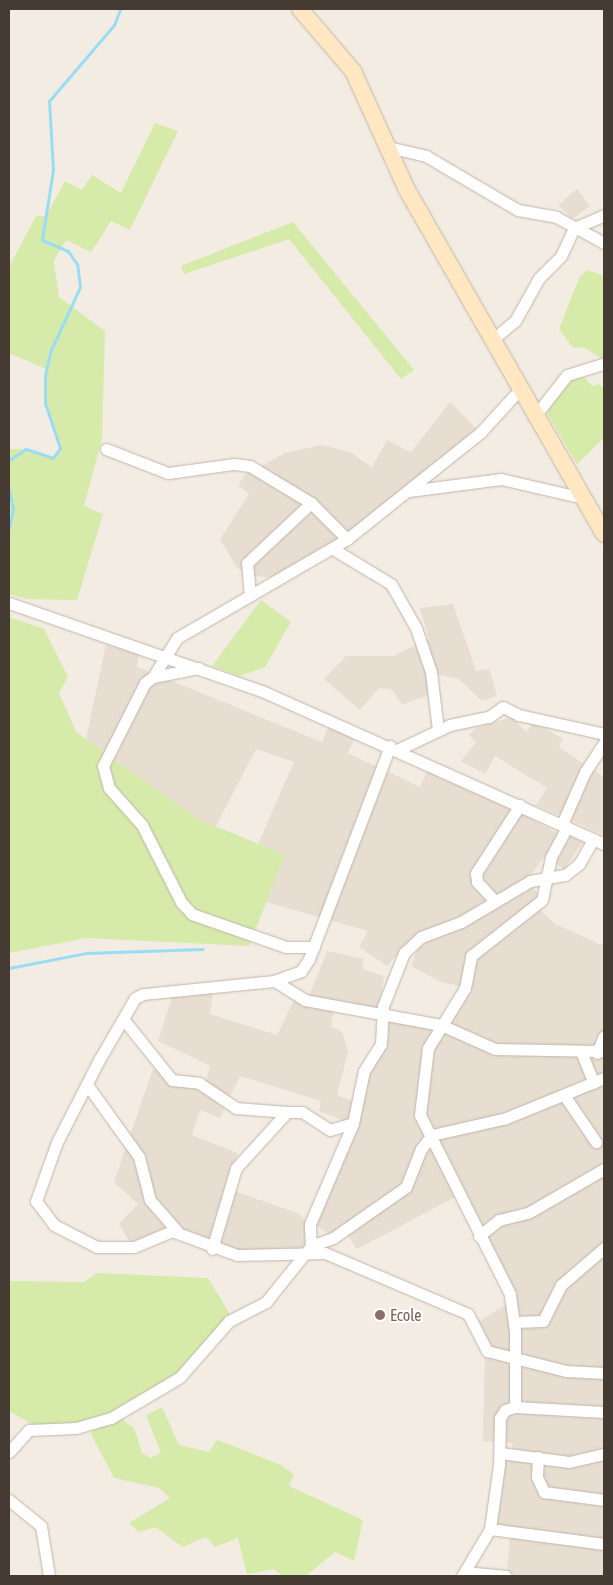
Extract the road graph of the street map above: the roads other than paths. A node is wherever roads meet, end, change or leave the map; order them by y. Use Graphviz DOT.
graph roads {
  1 [pos="300,9"];
  2 [pos="388,147"];
  3 [pos="604,215"];
  4 [pos="574,228"];
  5 [pos="604,243"];
  6 [pos="492,340"];
  7 [pos="604,364"];
  8 [pos="522,387"];
  9 [pos="538,412"];
  10 [pos="106,449"];
  11 [pos="409,491"];
  12 [pos="580,497"];
  13 [pos="311,503"];
  14 [pos="604,534"];
  15 [pos="347,539"];
  16 [pos="333,549"];
  17 [pos="250,596"];
  18 [pos="9,603"];
  19 [pos="167,655"];
  20 [pos="199,668"];
  21 [pos="153,677"];
  22 [pos="438,730"];
  23 [pos="604,734"];
  24 [pos="604,743"];
  25 [pos="393,748"];
  26 [pos="520,805"];
  27 [pos="564,825"];
  28 [pos="599,842"];
  29 [pos="545,878"];
  30 [pos="494,900"];
  31 [pos="314,947"];
  32 [pos="274,981"];
  33 [pos="382,1012"];
  34 [pos="124,1020"];
  35 [pos="441,1025"];
  36 [pos="604,1036"];
  37 [pos="601,1052"];
  38 [pos="582,1054"];
  39 [pos="599,1080"];
  40 [pos="88,1086"];
  41 [pos="564,1095"];
  42 [pos="287,1112"];
  43 [pos="353,1123"];
  44 [pos="432,1135"];
  45 [pos="596,1142"];
  46 [pos="604,1169"];
  47 [pos="177,1231"];
  48 [pos="480,1236"];
  49 [pos="212,1249"];
  50 [pos="309,1250"];
  51 [pos="603,1251"];
  52 [pos="514,1322"];
  53 [pos="514,1359"];
  54 [pos="604,1373"];
  55 [pos="515,1407"];
  56 [pos="604,1412"];
  57 [pos="9,1452"];
  58 [pos="500,1453"];
  59 [pos="604,1454"];
  60 [pos="538,1457"];
  61 [pos="9,1500"];
  62 [pos="604,1500"];
  63 [pos="490,1529"];
  64 [pos="604,1544"];
  65 [pos="464,1574"];
  66 [pos="49,1576"];
  67 [pos="506,1576"];
  1 -- 2 [label="street"];
  2 -- 4 [label="street"];
  2 -- 6 [label="street"];
  3 -- 4 [label="street"];
  4 -- 5 [label="street"];
  4 -- 6 [label="street"];
  6 -- 8 [label="street"];
  7 -- 9 [label="street"];
  8 -- 9 [label="street"];
  8 -- 11 [label="street"];
  9 -- 12 [label="street"];
  10 -- 13 [label="street"];
  11 -- 12 [label="street"];
  11 -- 15 [label="street"];
  12 -- 14 [label="street"];
  13 -- 15 [label="street"];
  13 -- 17 [label="street"];
  15 -- 16 [label="street"];
  16 -- 17 [label="street"];
  16 -- 22 [label="street"];
  17 -- 19 [label="street"];
  18 -- 19 [label="street"];
  19 -- 20 [label="street"];
  19 -- 21 [label="street"];
  20 -- 21 [label="street"];
  20 -- 25 [label="street"];
  21 -- 31 [label="street"];
  22 -- 23 [label="street"];
  22 -- 25 [label="street"];
  24 -- 27 [label="street"];
  25 -- 26 [label="street"];
  25 -- 31 [label="street"];
  26 -- 27 [label="street"];
  26 -- 30 [label="street"];
  27 -- 28 [label="street"];
  27 -- 29 [label="street"];
  28 -- 29 [label="street"];
  29 -- 30 [label="street"];
  29 -- 35 [label="street"];
  30 -- 33 [label="street"];
  31 -- 32 [label="street"];
  32 -- 33 [label="street"];
  32 -- 34 [label="street"];
  33 -- 35 [label="street"];
  33 -- 43 [label="street"];
  34 -- 40 [label="street"];
  34 -- 42 [label="street"];
  35 -- 38 [label="street"];
  35 -- 44 [label="street"];
  36 -- 37 [label="street"];
  37 -- 38 [label="street"];
  38 -- 39 [label="street"];
  39 -- 41 [label="street"];
  40 -- 47 [label="street"];
  40 -- 47 [label="street"];
  41 -- 44 [label="street"];
  41 -- 45 [label="street"];
  42 -- 43 [label="street"];
  42 -- 49 [label="street"];
  43 -- 50 [label="street"];
  44 -- 48 [label="street"];
  44 -- 50 [label="street"];
  46 -- 48 [label="street"];
  47 -- 49 [label="street"];
  48 -- 52 [label="street"];
  49 -- 50 [label="street"];
  50 -- 53 [label="street"];
  50 -- 57 [label="street"];
  51 -- 52 [label="street"];
  52 -- 53 [label="street"];
  53 -- 54 [label="street"];
  53 -- 55 [label="street"];
  55 -- 56 [label="street"];
  55 -- 58 [label="street"];
  58 -- 60 [label="street"];
  58 -- 63 [label="street"];
  59 -- 60 [label="street"];
  60 -- 62 [label="street"];
  61 -- 66 [label="street"];
  63 -- 64 [label="street"];
  63 -- 65 [label="street"];
  65 -- 67 [label="street"];
}
